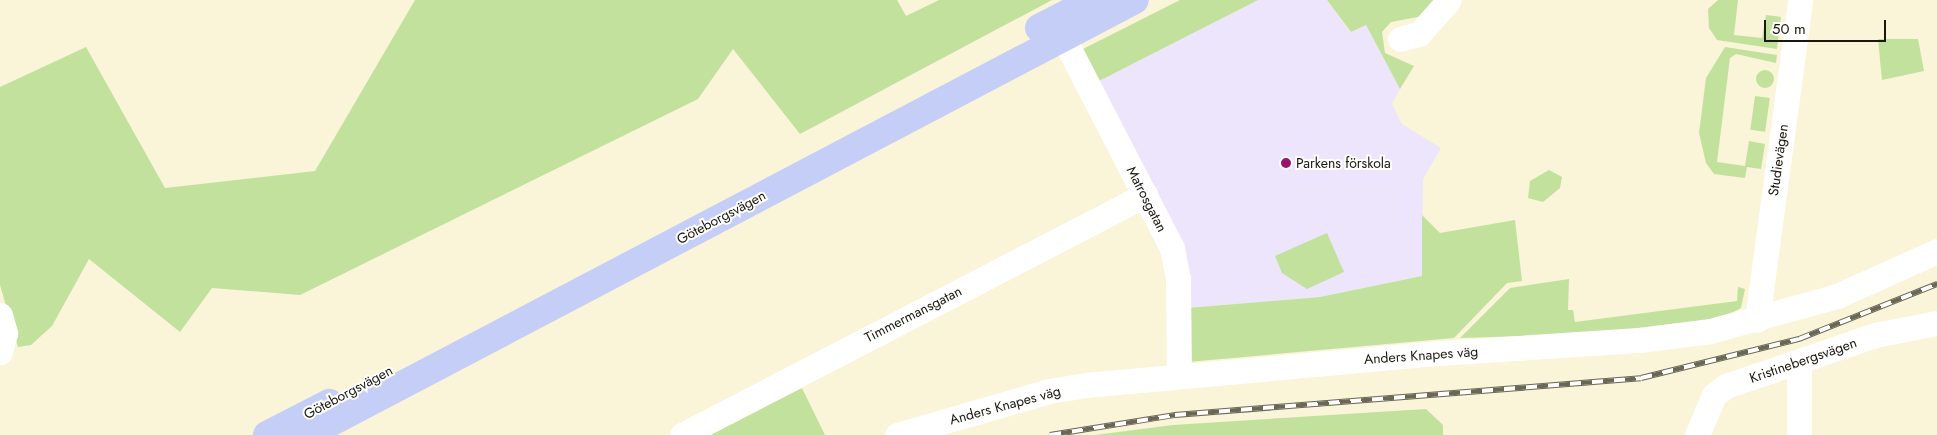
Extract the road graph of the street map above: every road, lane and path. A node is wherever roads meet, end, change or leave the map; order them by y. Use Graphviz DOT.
graph roads {
  1 [pos="1093,0"];
  2 [pos="1135,0"];
  3 [pos="1449,0"];
  4 [pos="1800,0"];
  5 [pos="1063,37"];
  6 [pos="1400,39"];
  7 [pos="1145,195"];
  8 [pos="1937,251"];
  9 [pos="0,315"];
  10 [pos="1757,320"];
  11 [pos="1937,323"];
  12 [pos="0,352"];
  13 [pos="1800,363"];
  14 [pos="1180,375"];
  15 [pos="267,435"];
  16 [pos="308,435"];
  17 [pos="682,435"];
  18 [pos="898,435"];
  19 [pos="1697,435"];
  20 [pos="1799,435"];
  1 -- 15 [label="main road, Göteborgsvägen"];
  2 -- 5 [label="main road, Göteborgsvägen"];
  3 -- 6 [label="street"];
  4 -- 10 [label="street, Studievägen"];
  5 -- 7 [label="street, Matrosgatan"];
  5 -- 16 [label="main road, Göteborgsvägen"];
  7 -- 14 [label="street, Matrosgatan"];
  7 -- 17 [label="street, Timmermansgatan"];
  8 -- 10 [label="street, Anders Knapes väg"];
  9 -- 12 [label="street"];
  10 -- 14 [label="street, Anders Knapes väg"];
  11 -- 13 [label="street, Kristinebergsvägen"];
  13 -- 19 [label="street, Kristinebergsvägen"];
  13 -- 20 [label="street"];
  14 -- 18 [label="street, Anders Knapes väg"];
}
